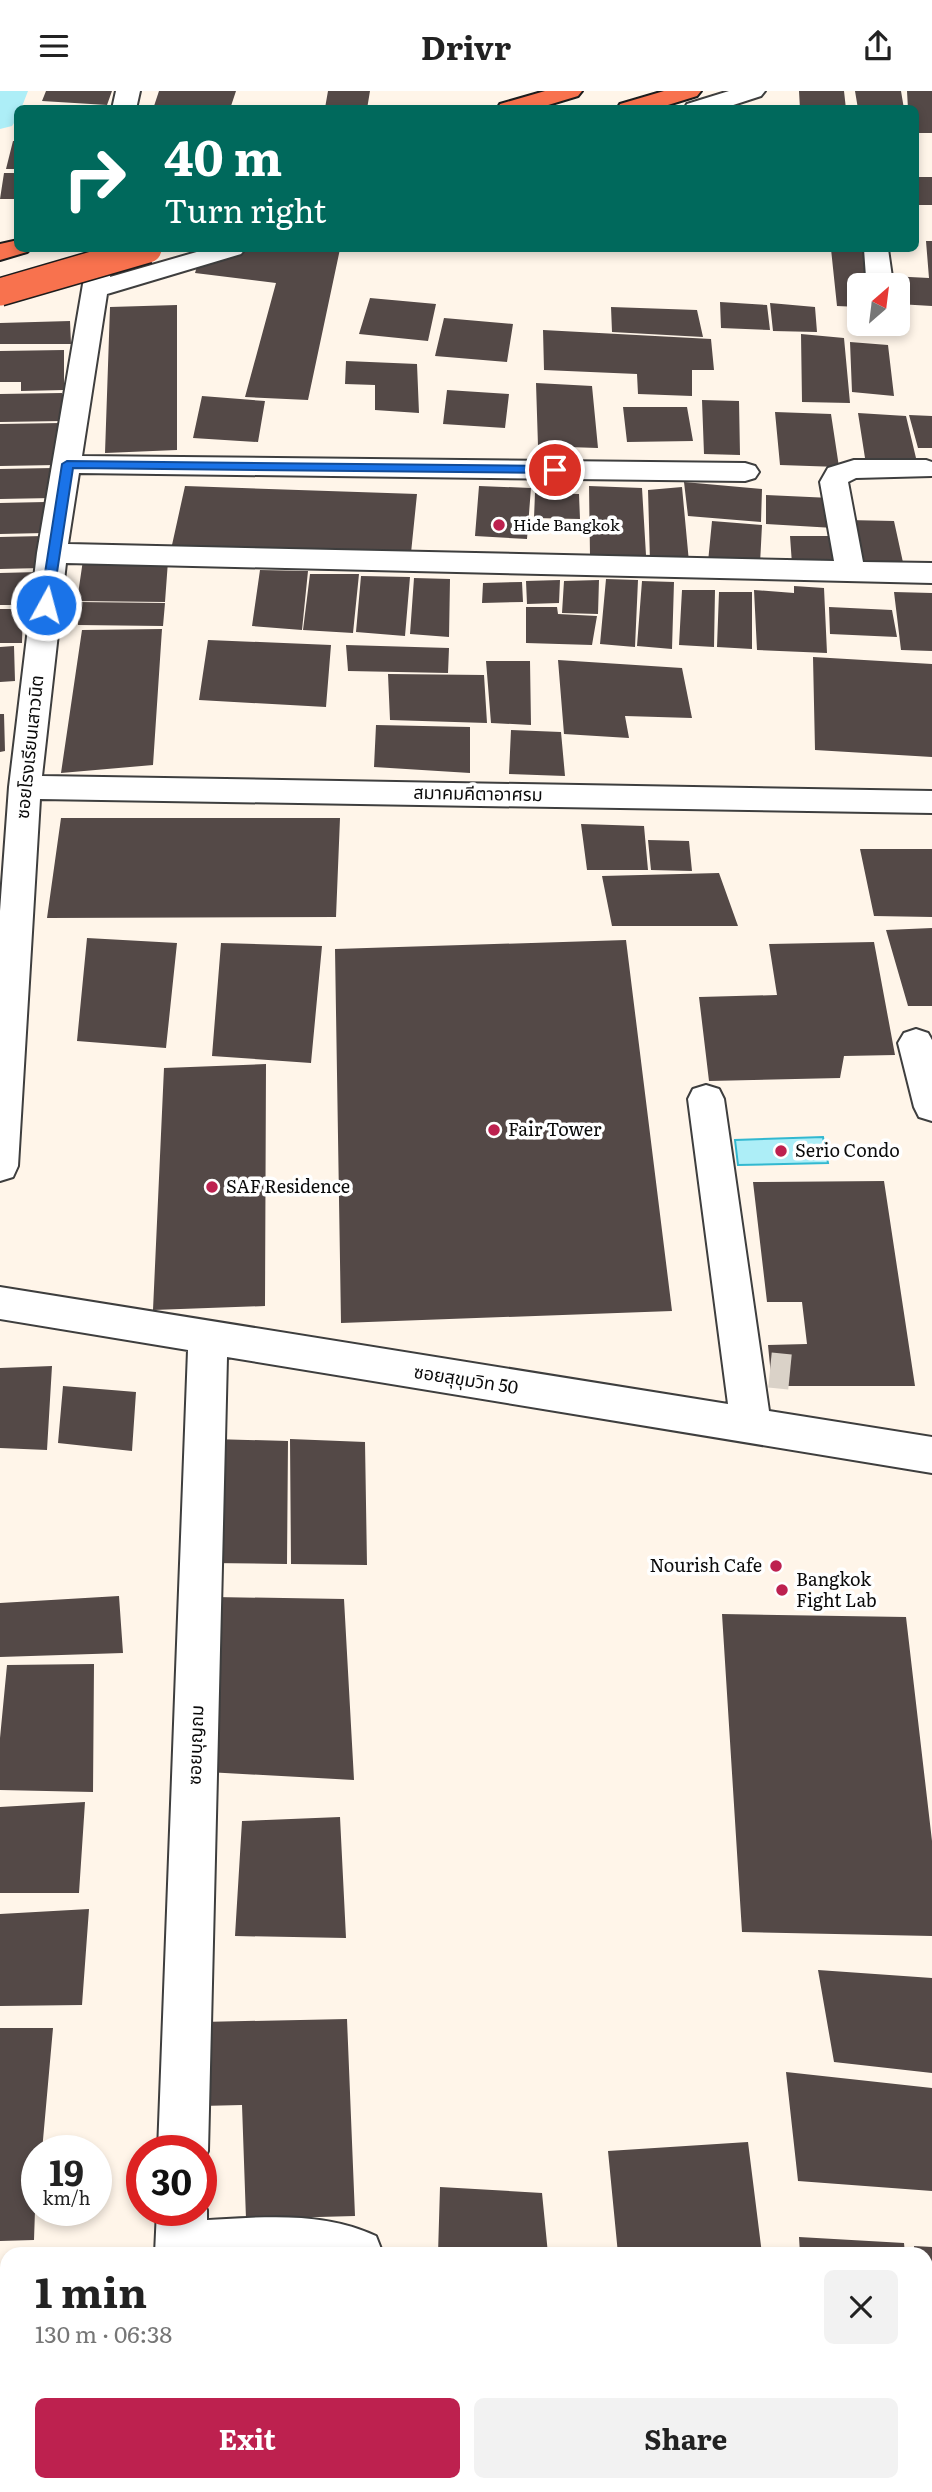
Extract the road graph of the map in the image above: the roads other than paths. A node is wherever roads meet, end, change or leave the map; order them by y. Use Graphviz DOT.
graph roads {
  1 [pos="570,91"];
  2 [pos="690,91"];
  3 [pos="753,91"];
  4 [pos="522,105"];
  5 [pos="642,105"];
  6 [pos="727,105"];
  7 [pos="101,252"];
  8 [pos="138,252"];
  9 [pos="222,252"];
  10 [pos="876,252"];
  11 [pos="879,273"];
  12 [pos="95,290"];
  13 [pos="0,292"];
  14 [pos="67,464"];
  15 [pos="926,468"];
  16 [pos="745,472"];
  17 [pos="52,553"];
  18 [pos="850,572"];
  19 [pos="932,573"];
  20 [pos="24,787"];
  21 [pos="932,801"];
  22 [pos="916,1043"];
  23 [pos="706,1099"];
  24 [pos="932,1107"];
  25 [pos="0,1166"];
  26 [pos="0,1303"];
  27 [pos="208,1339"];
  28 [pos="751,1426"];
  29 [pos="932,1455"];
  30 [pos="183,2135"];
  31 [pos="181,2237"];
  32 [pos="340,2247"];
  1 -- 4 [label="highway"];
  2 -- 5 [label="highway"];
  3 -- 6 [label="street"];
  7 -- 12 [label="street, ซอยโรงเรียนเสาวนิต"];
  8 -- 13 [label="highway, bridge"];
  9 -- 12 [label="street"];
  10 -- 11 [label="street"];
  12 -- 14 [label="street, ซอยโรงเรียนเสาวนิต"];
  14 -- 16 [label="street"];
  14 -- 17 [label="street, ซอยโรงเรียนเสาวนิต"];
  15 -- 18 [label="street"];
  17 -- 18 [label="street"];
  17 -- 20 [label="street, ซอยโรงเรียนเสาวนิต"];
  18 -- 19 [label="street"];
  20 -- 21 [label="street, สมาคมคีตาอาศรม"];
  20 -- 25 [label="street, ซอยโรงเรียนเสาวนิต"];
  22 -- 24 [label="street"];
  23 -- 28 [label="street"];
  26 -- 27 [label="street, ซอยสุขุมวิท 50"];
  27 -- 28 [label="street, ซอยสุขุมวิท 50"];
  27 -- 30 [label="street, ซอยบุญถม"];
  28 -- 29 [label="street, ซอยสุขุมวิท 50"];
  31 -- 32 [label="street"];
}
